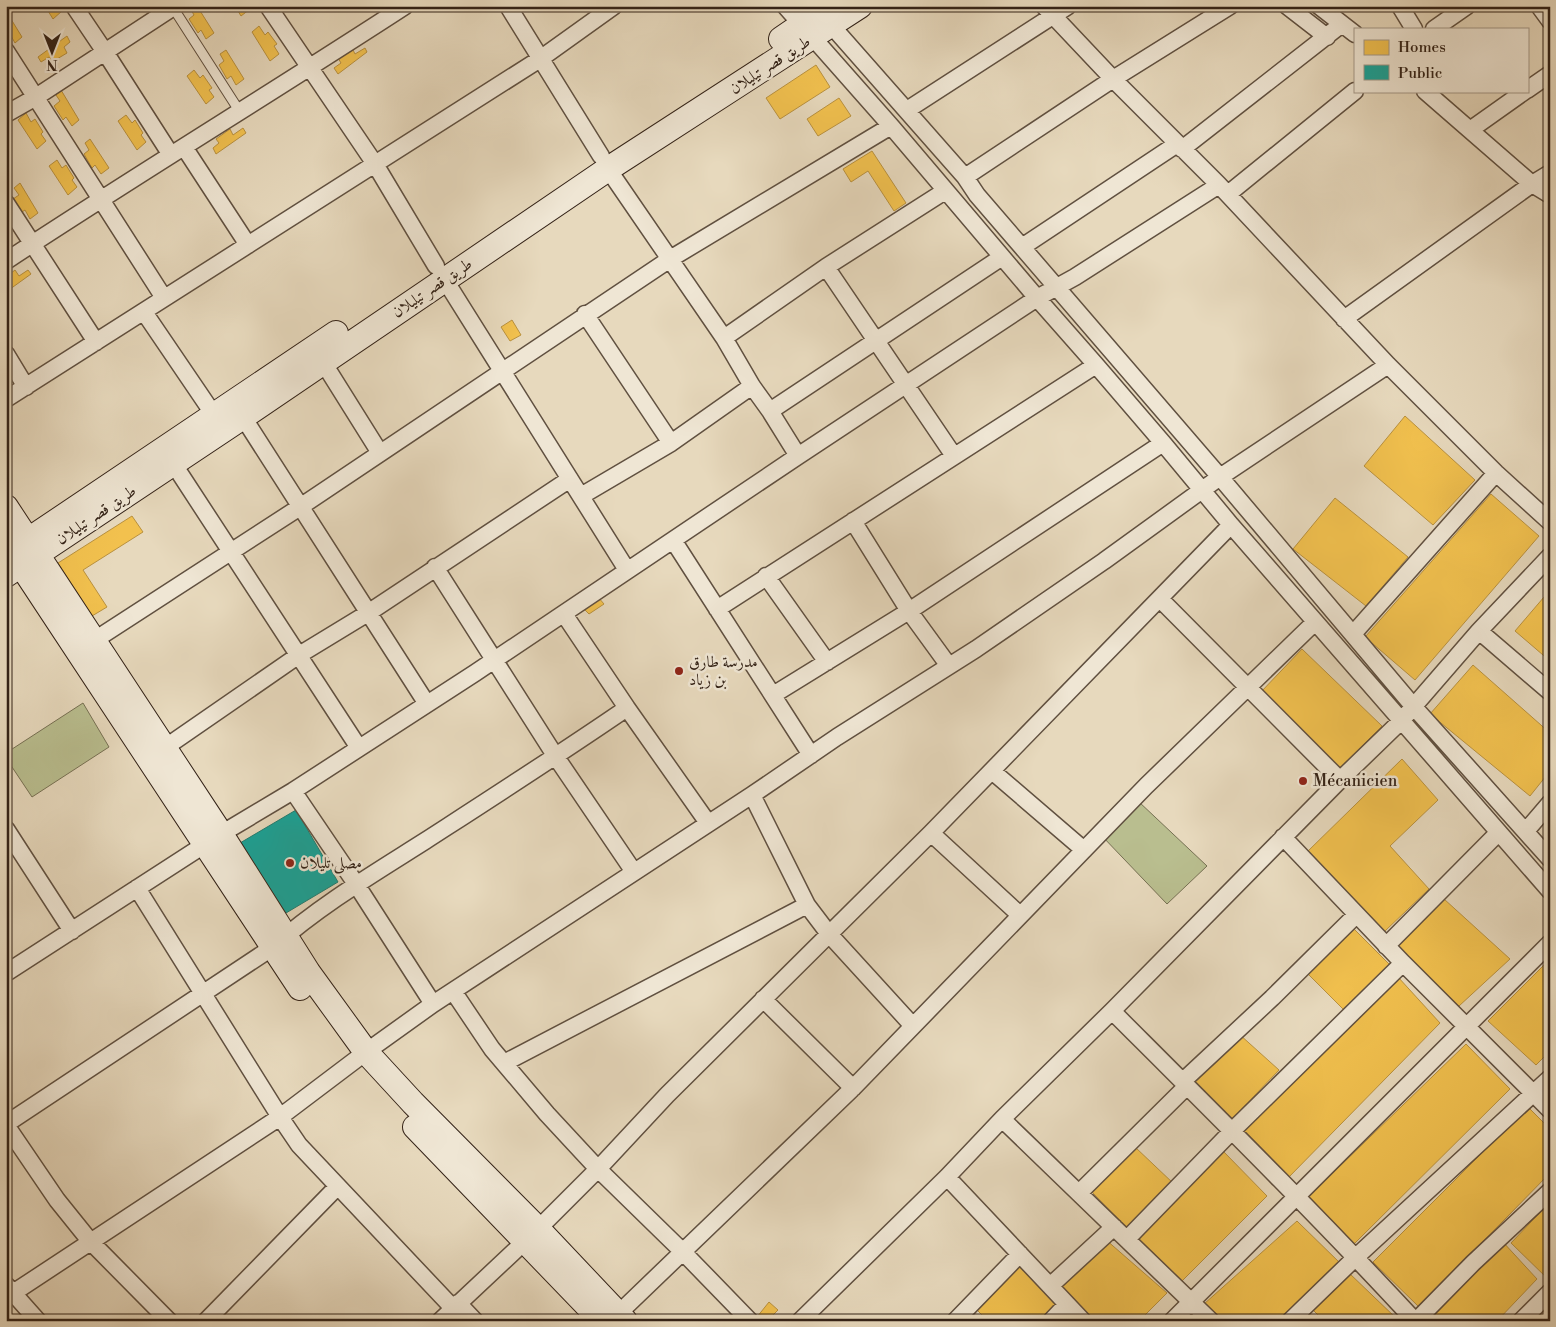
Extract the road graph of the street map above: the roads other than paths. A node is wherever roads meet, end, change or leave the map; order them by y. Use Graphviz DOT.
graph roads {
  1 [pos="74,6"];
  2 [pos="268,6"];
  3 [pos="508,6"];
  4 [pos="614,6"];
  5 [pos="785,6"];
  6 [pos="860,6"];
  7 [pos="1068,6"];
  8 [pos="1230,6"];
  9 [pos="1287,6"];
  10 [pos="1319,6"];
  11 [pos="1400,6"];
  12 [pos="1467,6"];
  13 [pos="1539,6"];
  14 [pos="173,7"];
  15 [pos="395,9"];
  16 [pos="1049,11"];
  17 [pos="818,19"];
  18 [pos="1550,21"];
  19 [pos="1413,28"];
  20 [pos="1435,28"];
  21 [pos="1348,29"];
  22 [pos="1327,37"];
  23 [pos="6,52"];
  24 [pos="105,52"];
  25 [pos="540,59"];
  26 [pos="310,68"];
  27 [pos="1550,74"];
  28 [pos="1113,79"];
  29 [pos="1528,90"];
  30 [pos="1354,92"];
  31 [pos="1426,92"];
  32 [pos="1525,92"];
  33 [pos="36,97"];
  34 [pos="907,110"];
  35 [pos="240,112"];
  36 [pos="6,114"];
  37 [pos="891,126"];
  38 [pos="1470,130"];
  39 [pos="1180,146"];
  40 [pos="178,151"];
  41 [pos="604,162"];
  42 [pos="375,164"];
  43 [pos="1550,173"];
  44 [pos="965,177"];
  45 [pos="1532,184"];
  46 [pos="1224,190"];
  47 [pos="945,191"];
  48 [pos="1550,194"];
  49 [pos="101,199"];
  50 [pos="6,203"];
  51 [pos="32,244"];
  52 [pos="248,245"];
  53 [pos="1022,247"];
  54 [pos="1002,257"];
  55 [pos="670,259"];
  56 [pos="6,261"];
  57 [pos="826,267"];
  58 [pos="440,273"];
  59 [pos="1057,286"];
  60 [pos="164,298"];
  61 [pos="1037,298"];
  62 [pos="144,312"];
  63 [pos="585,314"];
  64 [pos="1344,319"];
  65 [pos="724,338"];
  66 [pos="877,341"];
  67 [pos="96,342"];
  68 [pos="6,354"];
  69 [pos="323,362"];
  70 [pos="1096,365"];
  71 [pos="1388,365"];
  72 [pos="502,372"];
  73 [pos="906,384"];
  74 [pos="752,386"];
  75 [pos="26,387"];
  76 [pos="6,399"];
  77 [pos="770,411"];
  78 [pos="214,415"];
  79 [pos="243,417"];
  80 [pos="671,442"];
  81 [pos="1163,442"];
  82 [pos="380,452"];
  83 [pos="798,456"];
  84 [pos="954,456"];
  85 [pos="173,463"];
  86 [pos="1496,473"];
  87 [pos="1220,476"];
  88 [pos="570,479"];
  89 [pos="1202,490"];
  90 [pos="581,496"];
  91 [pos="6,507"];
  92 [pos="300,507"];
  93 [pos="852,521"];
  94 [pos="1550,522"];
  95 [pos="1231,525"];
  96 [pos="673,540"];
  97 [pos="231,552"];
  98 [pos="17,555"];
  99 [pos="1550,556"];
  100 [pos="435,567"];
  101 [pos="627,570"];
  102 [pos="766,576"];
  103 [pos="1160,599"];
  104 [pos="717,609"];
  105 [pos="909,611"];
  106 [pos="368,612"];
  107 [pos="564,614"];
  108 [pos="1315,622"];
  109 [pos="1479,631"];
  110 [pos="1354,634"];
  111 [pos="86,646"];
  112 [pos="299,655"];
  113 [pos="493,660"];
  114 [pos="827,662"];
  115 [pos="949,666"];
  116 [pos="1248,689"];
  117 [pos="1550,692"];
  118 [pos="773,695"];
  119 [pos="427,704"];
  120 [pos="1414,707"];
  121 [pos="627,708"];
  122 [pos="1401,722"];
  123 [pos="163,748"];
  124 [pos="359,748"];
  125 [pos="811,754"];
  126 [pos="556,757"];
  127 [pos="992,771"];
  128 [pos="1340,780"];
  129 [pos="293,791"];
  130 [pos="752,795"];
  131 [pos="1550,803"];
  132 [pos="708,823"];
  133 [pos="6,829"];
  134 [pos="1526,831"];
  135 [pos="932,833"];
  136 [pos="1498,833"];
  137 [pos="1283,837"];
  138 [pos="213,839"];
  139 [pos="11,848"];
  140 [pos="1084,850"];
  141 [pos="1550,858"];
  142 [pos="634,872"];
  143 [pos="356,884"];
  144 [pos="137,888"];
  145 [pos="1550,891"];
  146 [pos="807,905"];
  147 [pos="1356,914"];
  148 [pos="1020,916"];
  149 [pos="72,931"];
  150 [pos="829,934"];
  151 [pos="279,941"];
  152 [pos="1550,943"];
  153 [pos="1386,946"];
  154 [pos="1403,963"];
  155 [pos="6,974"];
  156 [pos="453,991"];
  157 [pos="202,992"];
  158 [pos="763,999"];
  159 [pos="433,1004"];
  160 [pos="1112,1011"];
  161 [pos="913,1026"];
  162 [pos="1466,1027"];
  163 [pos="360,1056"];
  164 [pos="504,1064"];
  165 [pos="1550,1078"];
  166 [pos="1185,1084"];
  167 [pos="853,1088"];
  168 [pos="1533,1094"];
  169 [pos="1550,1110"];
  170 [pos="280,1117"];
  171 [pos="1002,1119"];
  172 [pos="6,1124"];
  173 [pos="1232,1131"];
  174 [pos="598,1169"];
  175 [pos="947,1177"];
  176 [pos="338,1187"];
  177 [pos="1550,1191"];
  178 [pos="1079,1193"];
  179 [pos="1296,1196"];
  180 [pos="1114,1227"];
  181 [pos="531,1235"];
  182 [pos="1127,1239"];
  183 [pos="90,1241"];
  184 [pos="682,1251"];
  185 [pos="1020,1254"];
  186 [pos="1356,1257"];
  187 [pos="1050,1286"];
  188 [pos="10,1289"];
  189 [pos="1550,1292"];
  190 [pos="1191,1302"];
  191 [pos="1067,1304"];
  192 [pos="455,1305"];
  193 [pos="615,1319"];
  194 [pos="38,1321"];
  195 [pos="168,1321"];
  196 [pos="206,1321"];
  197 [pos="440,1321"];
  198 [pos="475,1321"];
  199 [pos="750,1321"];
  200 [pos="800,1321"];
  201 [pos="955,1321"];
  202 [pos="1051,1321"];
  203 [pos="1083,1321"];
  204 [pos="1172,1321"];
  205 [pos="1211,1321"];
  206 [pos="1290,1321"];
  207 [pos="1416,1321"];
  208 [pos="1521,1321"];
  1 -- 24 [label="street"];
  2 -- 26 [label="street"];
  3 -- 25 [label="street"];
  4 -- 25 [label="street"];
  5 -- 17 [label="street"];
  6 -- 17 [label="main road, طريق قصر تيليلان"];
  7 -- 16 [label="street"];
  8 -- 28 [label="street"];
  9 -- 22 [label="street"];
  10 -- 21 [label="street"];
  11 -- 19 [label="street"];
  12 -- 20 [label="street"];
  13 -- 18 [label="street"];
  14 -- 24 [label="street"];
  14 -- 35 [label="lane"];
  15 -- 26 [label="street"];
  16 -- 28 [label="street"];
  16 -- 34 [label="street"];
  17 -- 34 [label="street"];
  17 -- 37 [label="street"];
  17 -- 41 [label="main road, طريق قصر تيليلان"];
  21 -- 22 [label="street"];
  22 -- 39 [label="street"];
  23 -- 33 [label="street"];
  24 -- 33 [label="street"];
  24 -- 40 [label="street"];
  25 -- 41 [label="street"];
  25 -- 42 [label="street"];
  26 -- 35 [label="street"];
  26 -- 42 [label="street"];
  27 -- 29 [label="street"];
  28 -- 39 [label="street"];
  28 -- 44 [label="street"];
  30 -- 46 [label="street"];
  31 -- 38 [label="street"];
  32 -- 38 [label="street"];
  33 -- 36 [label="street"];
  33 -- 49 [label="street"];
  34 -- 44 [label="street"];
  35 -- 40 [label="street"];
  37 -- 47 [label="street"];
  37 -- 55 [label="street"];
  38 -- 45 [label="street"];
  39 -- 46 [label="street"];
  39 -- 53 [label="street"];
  40 -- 49 [label="street"];
  40 -- 52 [label="street"];
  41 -- 55 [label="street"];
  41 -- 58 [label="main road, طريق قصر تيليلان"];
  42 -- 52 [label="street"];
  42 -- 58 [label="street"];
  43 -- 45 [label="street"];
  44 -- 53 [label="street"];
  45 -- 48 [label="street"];
  45 -- 64 [label="street"];
  46 -- 59 [label="street"];
  46 -- 64 [label="street"];
  47 -- 54 [label="street"];
  47 -- 57 [label="street"];
  49 -- 51 [label="street"];
  49 -- 60 [label="street"];
  50 -- 51 [label="street"];
  51 -- 56 [label="street"];
  51 -- 67 [label="street"];
  52 -- 60 [label="street"];
  53 -- 59 [label="street"];
  54 -- 61 [label="street"];
  54 -- 66 [label="street"];
  55 -- 63 [label="street"];
  55 -- 65 [label="street"];
  57 -- 65 [label="street"];
  57 -- 66 [label="street"];
  58 -- 69 [label="main road, طريق قصر تيليلان"];
  58 -- 72 [label="street"];
  58 -- 78 [label="main road, طريق قصر تيليلان"];
  59 -- 61 [label="street"];
  59 -- 87 [label="street"];
  60 -- 62 [label="street"];
  61 -- 70 [label="street"];
  61 -- 73 [label="street"];
  62 -- 67 [label="street"];
  62 -- 78 [label="street"];
  63 -- 72 [label="street"];
  63 -- 80 [label="street"];
  64 -- 71 [label="street"];
  65 -- 74 [label="street"];
  66 -- 73 [label="street"];
  66 -- 77 [label="street"];
  67 -- 75 [label="street"];
  68 -- 75 [label="street"];
  69 -- 79 [label="main road, طريق قصر تيليلان"];
  69 -- 82 [label="street"];
  70 -- 81 [label="street"];
  70 -- 84 [label="street"];
  71 -- 86 [label="street"];
  71 -- 87 [label="street"];
  72 -- 82 [label="street"];
  72 -- 88 [label="street"];
  73 -- 83 [label="street"];
  73 -- 84 [label="street"];
  74 -- 77 [label="street"];
  74 -- 80 [label="street"];
  75 -- 76 [label="street"];
  77 -- 83 [label="street"];
  78 -- 98 [label="main road, طريق قصر تيليلان"];
  79 -- 85 [label="main road, طريق قصر تيليلان"];
  79 -- 92 [label="street"];
  80 -- 90 [label="street"];
  81 -- 89 [label="street"];
  81 -- 105 [label="street"];
  82 -- 92 [label="street"];
  83 -- 96 [label="street"];
  84 -- 93 [label="street"];
  85 -- 97 [label="street"];
  85 -- 98 [label="main road, طريق قصر تيليلان"];
  86 -- 94 [label="street"];
  86 -- 110 [label="street"];
  87 -- 89 [label="street"];
  87 -- 110 [label="street"];
  88 -- 90 [label="street"];
  88 -- 100 [label="street"];
  89 -- 95 [label="street"];
  89 -- 115 [label="street"];
  90 -- 101 [label="street"];
  91 -- 98 [label="main road"];
  92 -- 97 [label="street"];
  92 -- 106 [label="street"];
  93 -- 102 [label="street"];
  93 -- 105 [label="street"];
  95 -- 103 [label="street"];
  95 -- 108 [label="street"];
  96 -- 101 [label="street"];
  96 -- 104 [label="street"];
  97 -- 111 [label="street"];
  97 -- 112 [label="street"];
  98 -- 111 [label="main road"];
  99 -- 109 [label="street"];
  100 -- 106 [label="street"];
  100 -- 113 [label="street"];
  101 -- 107 [label="street"];
  102 -- 104 [label="street"];
  102 -- 114 [label="street"];
  103 -- 116 [label="street"];
  103 -- 127 [label="street"];
  104 -- 118 [label="street"];
  105 -- 114 [label="street"];
  105 -- 115 [label="street"];
  106 -- 112 [label="street"];
  106 -- 119 [label="street"];
  107 -- 113 [label="street"];
  107 -- 121 [label="street"];
  108 -- 116 [label="street"];
  108 -- 122 [label="street"];
  109 -- 117 [label="street"];
  109 -- 120 [label="street"];
  110 -- 120 [label="street"];
  111 -- 123 [label="main road"];
  111 -- 138 [label="main road"];
  112 -- 123 [label="street"];
  112 -- 124 [label="street"];
  113 -- 119 [label="street"];
  113 -- 126 [label="street"];
  114 -- 118 [label="street"];
  115 -- 125 [label="street"];
  116 -- 128 [label="street"];
  116 -- 140 [label="street"];
  118 -- 125 [label="street"];
  119 -- 124 [label="street"];
  120 -- 122 [label="street"];
  120 -- 134 [label="street"];
  121 -- 126 [label="street"];
  121 -- 132 [label="street"];
  122 -- 128 [label="street"];
  122 -- 136 [label="street"];
  123 -- 138 [label="main road"];
  124 -- 129 [label="street"];
  125 -- 130 [label="street"];
  126 -- 142 [label="street"];
  126 -- 143 [label="street"];
  127 -- 135 [label="street"];
  127 -- 140 [label="street"];
  128 -- 137 [label="street"];
  129 -- 138 [label="street"];
  129 -- 143 [label="street"];
  130 -- 132 [label="street"];
  130 -- 146 [label="street"];
  131 -- 134 [label="street"];
  132 -- 142 [label="street"];
  133 -- 139 [label="street"];
  134 -- 141 [label="street"];
  135 -- 148 [label="street"];
  135 -- 150 [label="street"];
  136 -- 145 [label="street"];
  136 -- 153 [label="street"];
  137 -- 147 [label="street"];
  137 -- 160 [label="street"];
  138 -- 144 [label="street"];
  138 -- 151 [label="main road"];
  139 -- 149 [label="street"];
  140 -- 148 [label="street"];
  142 -- 156 [label="street"];
  143 -- 151 [label="street"];
  143 -- 159 [label="street"];
  144 -- 149 [label="street"];
  144 -- 157 [label="street"];
  146 -- 150 [label="street"];
  146 -- 164 [label="street"];
  147 -- 153 [label="street"];
  147 -- 166 [label="street"];
  148 -- 161 [label="street"];
  149 -- 155 [label="street"];
  150 -- 158 [label="street"];
  150 -- 161 [label="street"];
  151 -- 157 [label="street"];
  151 -- 163 [label="main road"];
  152 -- 162 [label="street"];
  153 -- 154 [label="street"];
  154 -- 162 [label="street"];
  154 -- 173 [label="street"];
  156 -- 159 [label="street"];
  156 -- 164 [label="street"];
  157 -- 170 [label="street"];
  157 -- 172 [label="street"];
  158 -- 167 [label="street"];
  158 -- 174 [label="street"];
  159 -- 163 [label="street"];
  160 -- 166 [label="street"];
  160 -- 171 [label="street"];
  161 -- 167 [label="street"];
  162 -- 168 [label="street"];
  162 -- 179 [label="street"];
  163 -- 170 [label="street"];
  163 -- 181 [label="main road"];
  164 -- 174 [label="street"];
  165 -- 168 [label="street"];
  166 -- 173 [label="street"];
  166 -- 178 [label="street"];
  167 -- 184 [label="street"];
  168 -- 169 [label="street"];
  168 -- 186 [label="street"];
  170 -- 176 [label="street"];
  170 -- 183 [label="street"];
  171 -- 175 [label="street"];
  171 -- 178 [label="street"];
  172 -- 183 [label="street"];
  173 -- 179 [label="street"];
  173 -- 182 [label="street"];
  174 -- 181 [label="street"];
  174 -- 184 [label="street"];
  175 -- 185 [label="street"];
  175 -- 200 [label="street"];
  176 -- 192 [label="street"];
  176 -- 196 [label="street"];
  177 -- 207 [label="street"];
  178 -- 180 [label="street"];
  179 -- 186 [label="street"];
  179 -- 190 [label="street"];
  180 -- 182 [label="street"];
  180 -- 187 [label="street"];
  181 -- 192 [label="street"];
  181 -- 193 [label="main road"];
  182 -- 190 [label="street"];
  183 -- 188 [label="street"];
  183 -- 195 [label="street"];
  184 -- 193 [label="street"];
  184 -- 199 [label="street"];
  185 -- 187 [label="street"];
  185 -- 201 [label="street"];
  186 -- 206 [label="street"];
  186 -- 207 [label="street"];
  187 -- 191 [label="street"];
  188 -- 194 [label="street"];
  189 -- 208 [label="street"];
  190 -- 204 [label="street"];
  190 -- 205 [label="street"];
  191 -- 202 [label="street"];
  191 -- 203 [label="street"];
  192 -- 197 [label="street"];
  192 -- 198 [label="street"];
}
